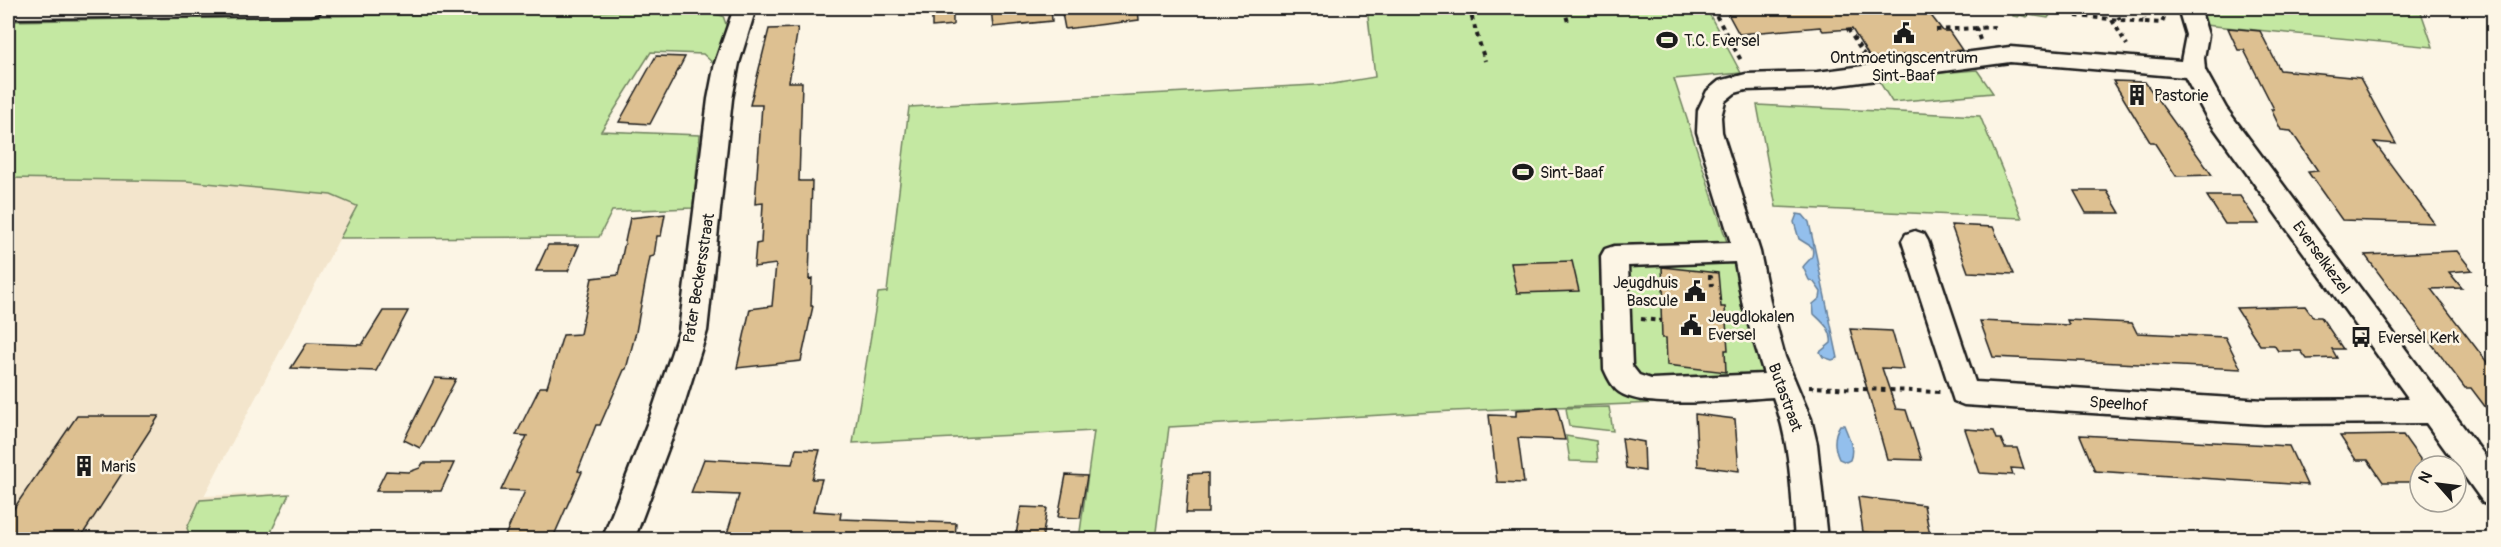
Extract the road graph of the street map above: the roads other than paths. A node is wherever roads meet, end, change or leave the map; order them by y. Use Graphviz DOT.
graph roads {
  1 [pos="311,8"];
  2 [pos="745,8"];
  3 [pos="2189,8"];
  4 [pos="8,11"];
  5 [pos="2193,70"];
  6 [pos="1915,241"];
  7 [pos="1747,252"];
  8 [pos="1783,385"];
  9 [pos="2434,411"];
  10 [pos="2493,493"];
  11 [pos="618,540"];
  12 [pos="1811,540"];
  1 -- 4 [label="street"];
  2 -- 11 [label="street, Pater Beckersstraat"];
  3 -- 5 [label="street"];
  5 -- 7 [label="street, Butastraat"];
  5 -- 9 [label="street, Everselkiezel"];
  6 -- 9 [label="street, Speelhof"];
  7 -- 8 [label="street, Butastraat"];
  7 -- 8 [label="street"];
  8 -- 12 [label="street, Butastraat"];
  9 -- 10 [label="street, Everselkiezel"];
}
